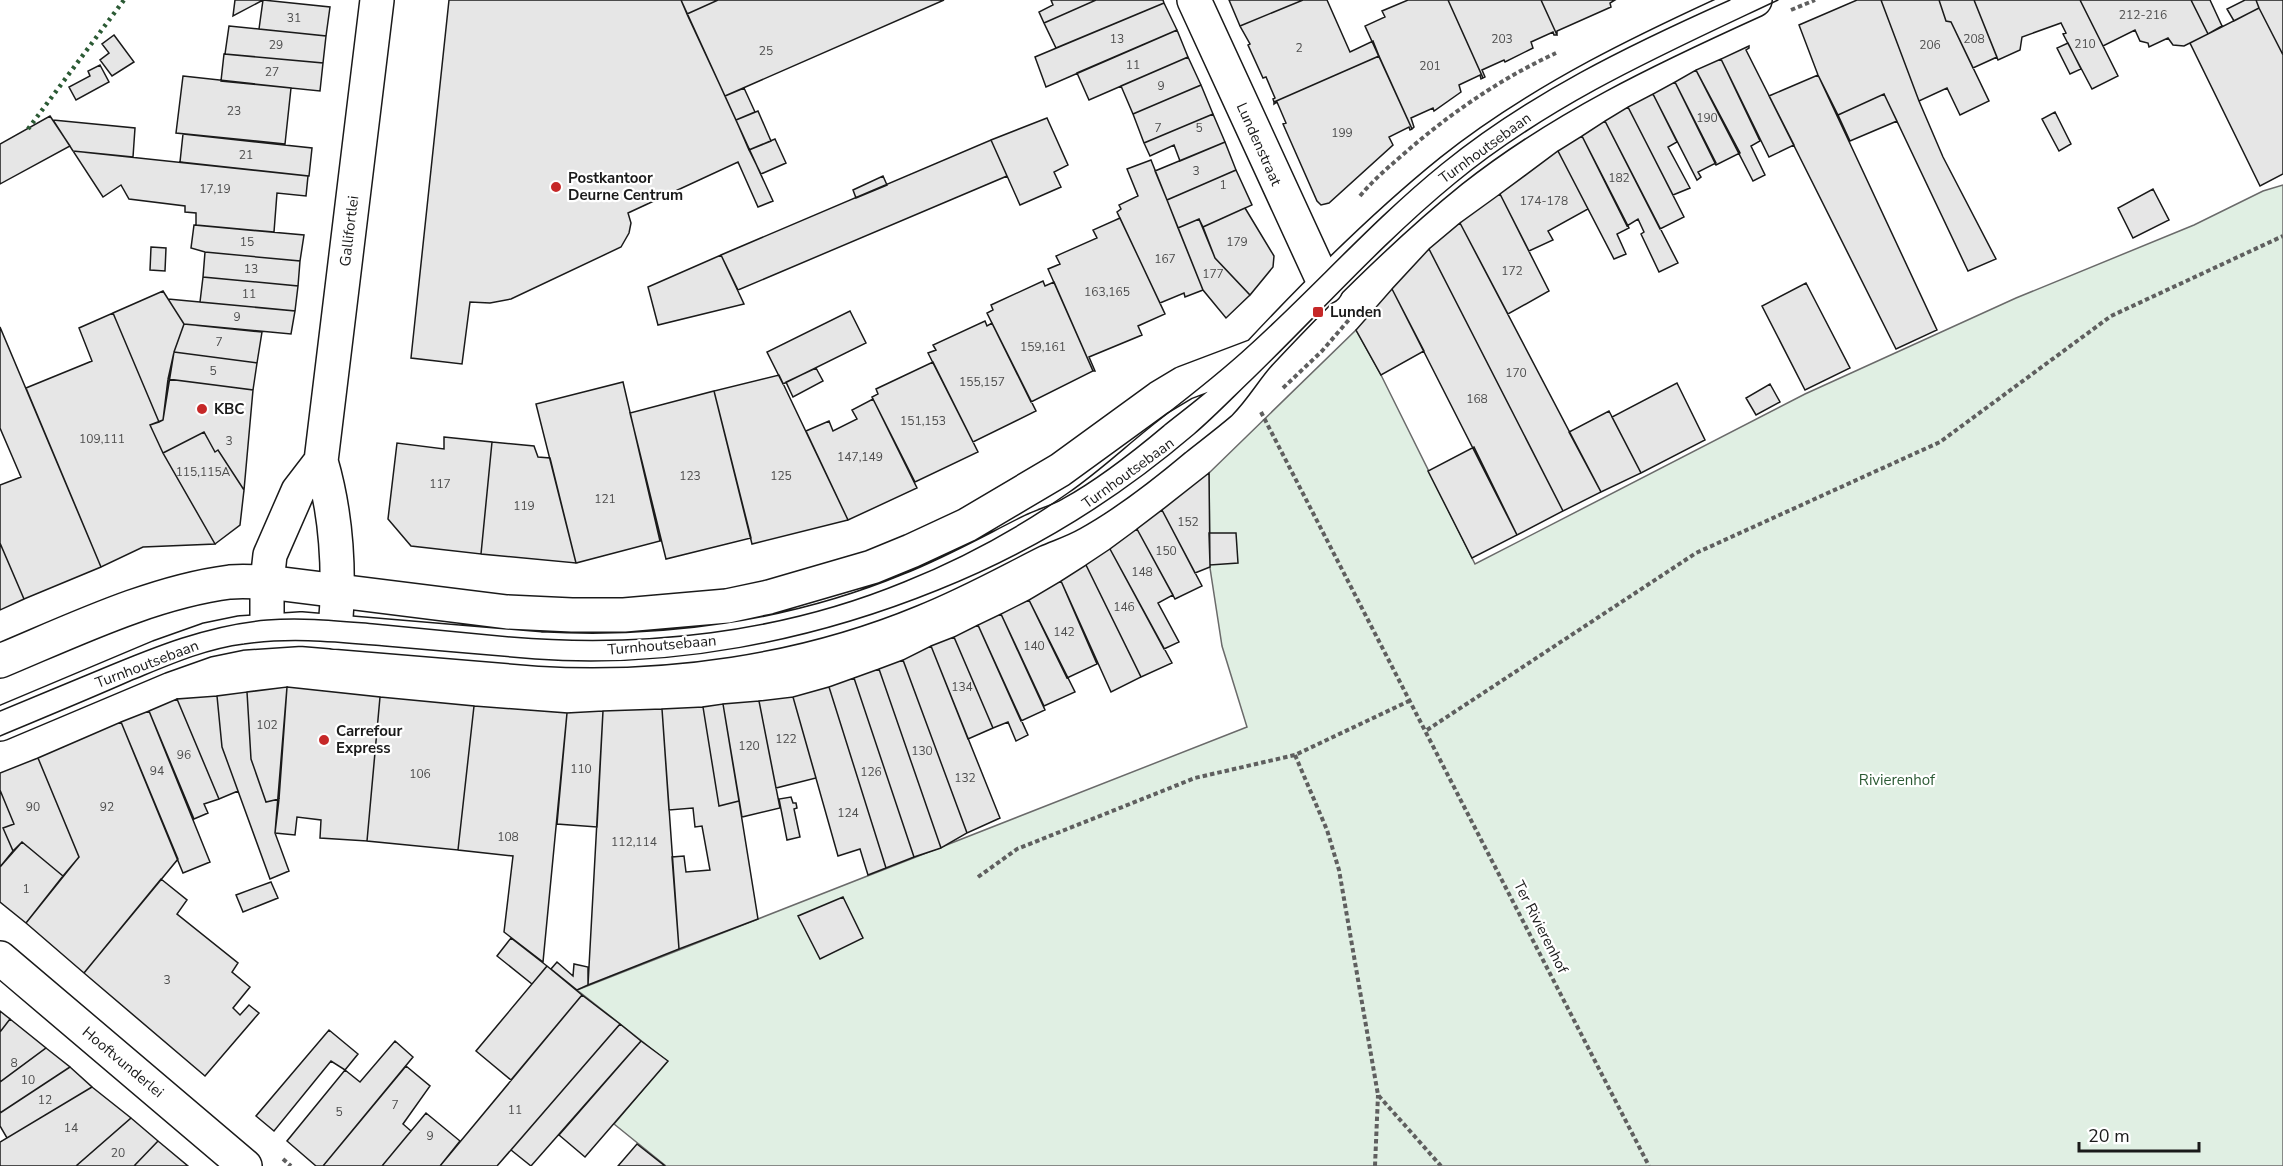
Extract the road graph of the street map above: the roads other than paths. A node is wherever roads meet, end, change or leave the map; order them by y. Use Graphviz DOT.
graph roads {
  1 [pos="377,0"];
  2 [pos="1194,0"];
  3 [pos="1755,0"];
  4 [pos="1326,287"];
  5 [pos="1258,355"];
  6 [pos="321,461"];
  7 [pos="267,582"];
  8 [pos="336,591"];
  9 [pos="267,630"];
  10 [pos="335,632"];
  11 [pos="0,661"];
  12 [pos="0,724"];
  13 [pos="0,958"];
  14 [pos="245,1166"];
  1 -- 6 [label="main road, Gallifortlei"];
  2 -- 4 [label="main road, Lundenstraat"];
  3 -- 4 [label="main road, Turnhoutsebaan"];
  4 -- 5 [label="main road, Turnhoutsebaan"];
  5 -- 8 [label="main road, Turnhoutsebaan"];
  5 -- 10 [label="main road, Turnhoutsebaan"];
  6 -- 7 [label="main road"];
  6 -- 8 [label="main road, Gallifortlei"];
  7 -- 8 [label="main road, Turnhoutsebaan"];
  7 -- 9 [label="main road"];
  7 -- 11 [label="main road, Turnhoutsebaan"];
  8 -- 10 [label="main road, Gallifortlei"];
  9 -- 10 [label="main road, Turnhoutsebaan"];
  9 -- 12 [label="main road, Turnhoutsebaan"];
  13 -- 14 [label="main road, Hooftvunderlei"];
}
